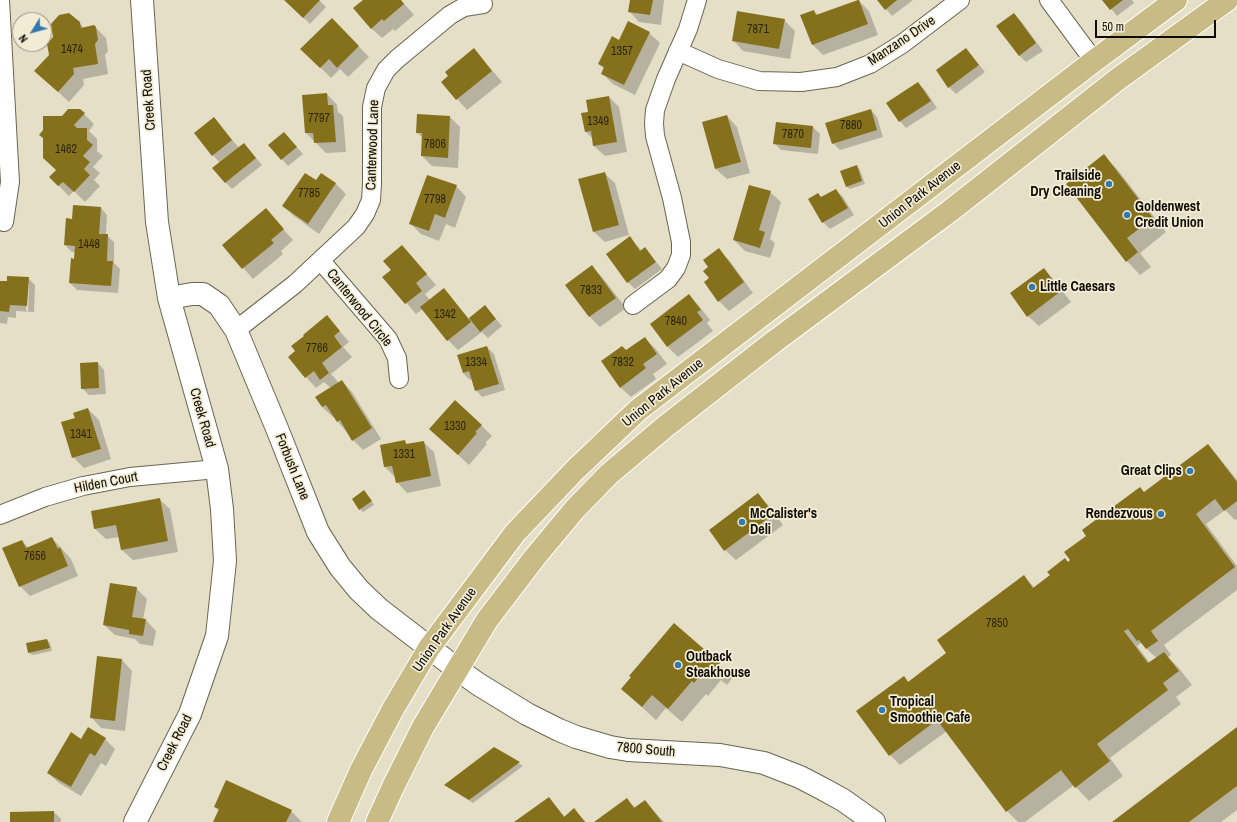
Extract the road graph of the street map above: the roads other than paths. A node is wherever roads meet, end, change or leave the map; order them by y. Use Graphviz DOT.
graph roads {
  1 [pos="0,0"];
  2 [pos="142,0"];
  3 [pos="697,0"];
  4 [pos="960,0"];
  5 [pos="1049,0"];
  6 [pos="1176,0"];
  7 [pos="1227,0"];
  8 [pos="483,4"];
  9 [pos="678,51"];
  10 [pos="1094,61"];
  11 [pos="4,222"];
  12 [pos="321,261"];
  13 [pos="169,298"];
  14 [pos="633,305"];
  15 [pos="236,330"];
  16 [pos="399,379"];
  17 [pos="658,395"];
  18 [pos="217,469"];
  19 [pos="609,474"];
  20 [pos="0,515"];
  21 [pos="429,648"];
  22 [pos="457,670"];
  23 [pos="135,822"];
  24 [pos="338,822"];
  25 [pos="378,822"];
  26 [pos="874,822"];
  1 -- 11 [label="street"];
  2 -- 13 [label="street, Creek Road"];
  3 -- 9 [label="street"];
  4 -- 9 [label="street, Manzano Drive"];
  5 -- 10 [label="street"];
  6 -- 10 [label="main road, Union Park Avenue"];
  7 -- 19 [label="main road, Union Park Avenue"];
  8 -- 12 [label="street, Canterwood Lane"];
  9 -- 14 [label="street"];
  10 -- 17 [label="main road, Union Park Avenue"];
  12 -- 15 [label="street, Canterwood Lane"];
  12 -- 16 [label="street, Canterwood Circle"];
  13 -- 15 [label="street, Forbush Lane"];
  13 -- 18 [label="street, Creek Road"];
  15 -- 21 [label="street, Forbush Lane"];
  17 -- 19 [label="main road"];
  17 -- 21 [label="main road, Union Park Avenue"];
  18 -- 20 [label="street, Hilden Court"];
  18 -- 23 [label="street, Creek Road"];
  19 -- 22 [label="main road, Union Park Avenue"];
  21 -- 22 [label="street, 7800 South"];
  21 -- 24 [label="main road, Union Park Avenue"];
  22 -- 25 [label="main road, Union Park Avenue"];
  22 -- 26 [label="street, 7800 South"];
}
